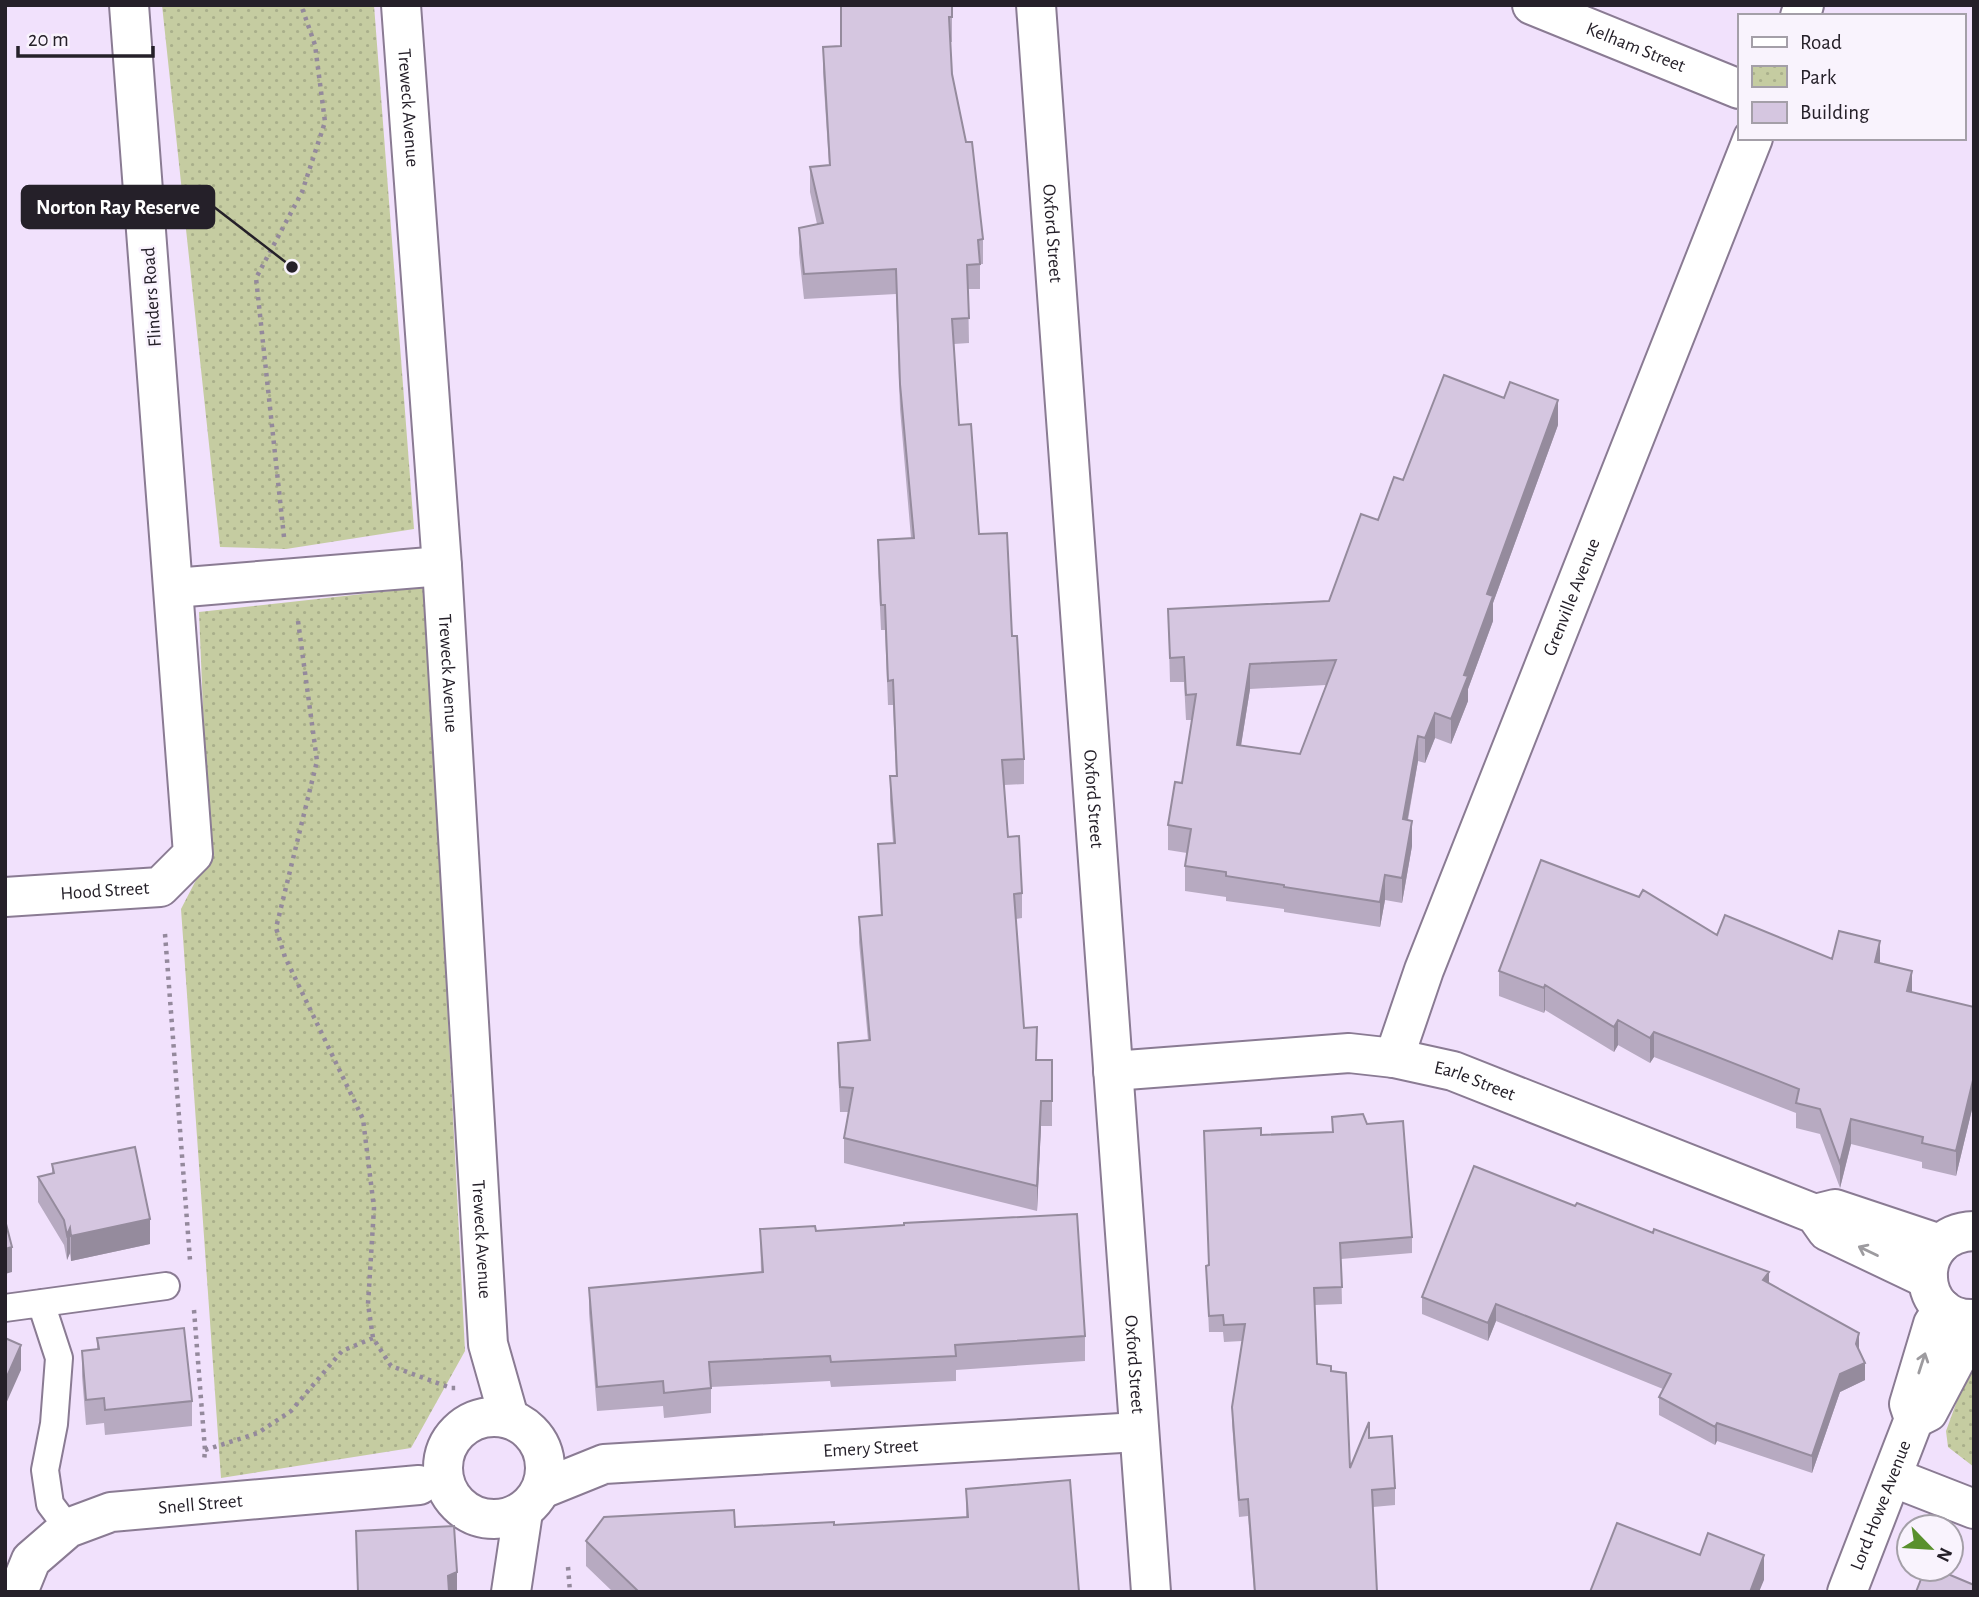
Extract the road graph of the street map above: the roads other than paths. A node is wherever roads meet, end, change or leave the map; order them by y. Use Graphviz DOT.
graph roads {
  1 [pos="129,5"];
  2 [pos="401,5"];
  3 [pos="1036,5"];
  4 [pos="1532,5"];
  5 [pos="1738,89"];
  6 [pos="1752,140"];
  7 [pos="442,566"];
  8 [pos="174,588"];
  9 [pos="192,855"];
  10 [pos="5,897"];
  11 [pos="1394,1058"];
  12 [pos="1113,1071"];
  13 [pos="1815,1214"];
  14 [pos="1963,1231"];
  15 [pos="166,1286"];
  16 [pos="41,1303"];
  17 [pos="5,1308"];
  18 [pos="1955,1308"];
  19 [pos="488,1344"];
  20 [pos="509,1418"];
  21 [pos="467,1424"];
  22 [pos="1138,1432"];
  23 [pos="539,1442"];
  24 [pos="604,1464"];
  25 [pos="1892,1477"];
  26 [pos="419,1485"];
  27 [pos="532,1500"];
  28 [pos="1974,1509"];
  29 [pos="481,1519"];
  30 [pos="68,1528"];
  31 [pos="511,1590"];
  32 [pos="18,1592"];
  33 [pos="1151,1592"];
  34 [pos="1847,1592"];
  1 -- 8 [label="street, Flinders Road"];
  2 -- 7 [label="street, Treweck Avenue"];
  3 -- 12 [label="street, Oxford Street"];
  4 -- 5 [label="street, Kelham Street"];
  6 -- 11 [label="street, Grenville Avenue"];
  7 -- 8 [label="street"];
  7 -- 19 [label="street, Treweck Avenue"];
  8 -- 9 [label="street, Flinders Road"];
  9 -- 10 [label="street, Hood Street"];
  11 -- 12 [label="street, Earle Street"];
  11 -- 13 [label="street, Earle Street"];
  12 -- 22 [label="street, Oxford Street"];
  13 -- 14 [label="street, Earle Street"];
  18 -- 13 [label="street, Earle Street, one-way"];
  14 -- 18 [label="street, Lord Howe Avenue"];
  15 -- 16 [label="lane"];
  16 -- 17 [label="lane"];
  16 -- 30 [label="lane"];
  18 -- 25 [label="street, Lord Howe Avenue"];
  19 -- 20 [label="street, Treweck Avenue"];
  19 -- 21 [label="street, Treweck Avenue"];
  20 -- 21 [label="street"];
  20 -- 23 [label="street"];
  21 -- 29 [label="street"];
  22 -- 24 [label="street, Emery Street"];
  22 -- 33 [label="street, Oxford Street"];
  23 -- 24 [label="street, Emery Street"];
  23 -- 27 [label="street"];
  24 -- 27 [label="street, Emery Street"];
  25 -- 28 [label="street"];
  25 -- 34 [label="street, Lord Howe Avenue"];
  26 -- 30 [label="street, Snell Street"];
  27 -- 29 [label="street"];
  27 -- 31 [label="street"];
  29 -- 31 [label="street"];
  30 -- 32 [label="street, Snell Street"];
}
